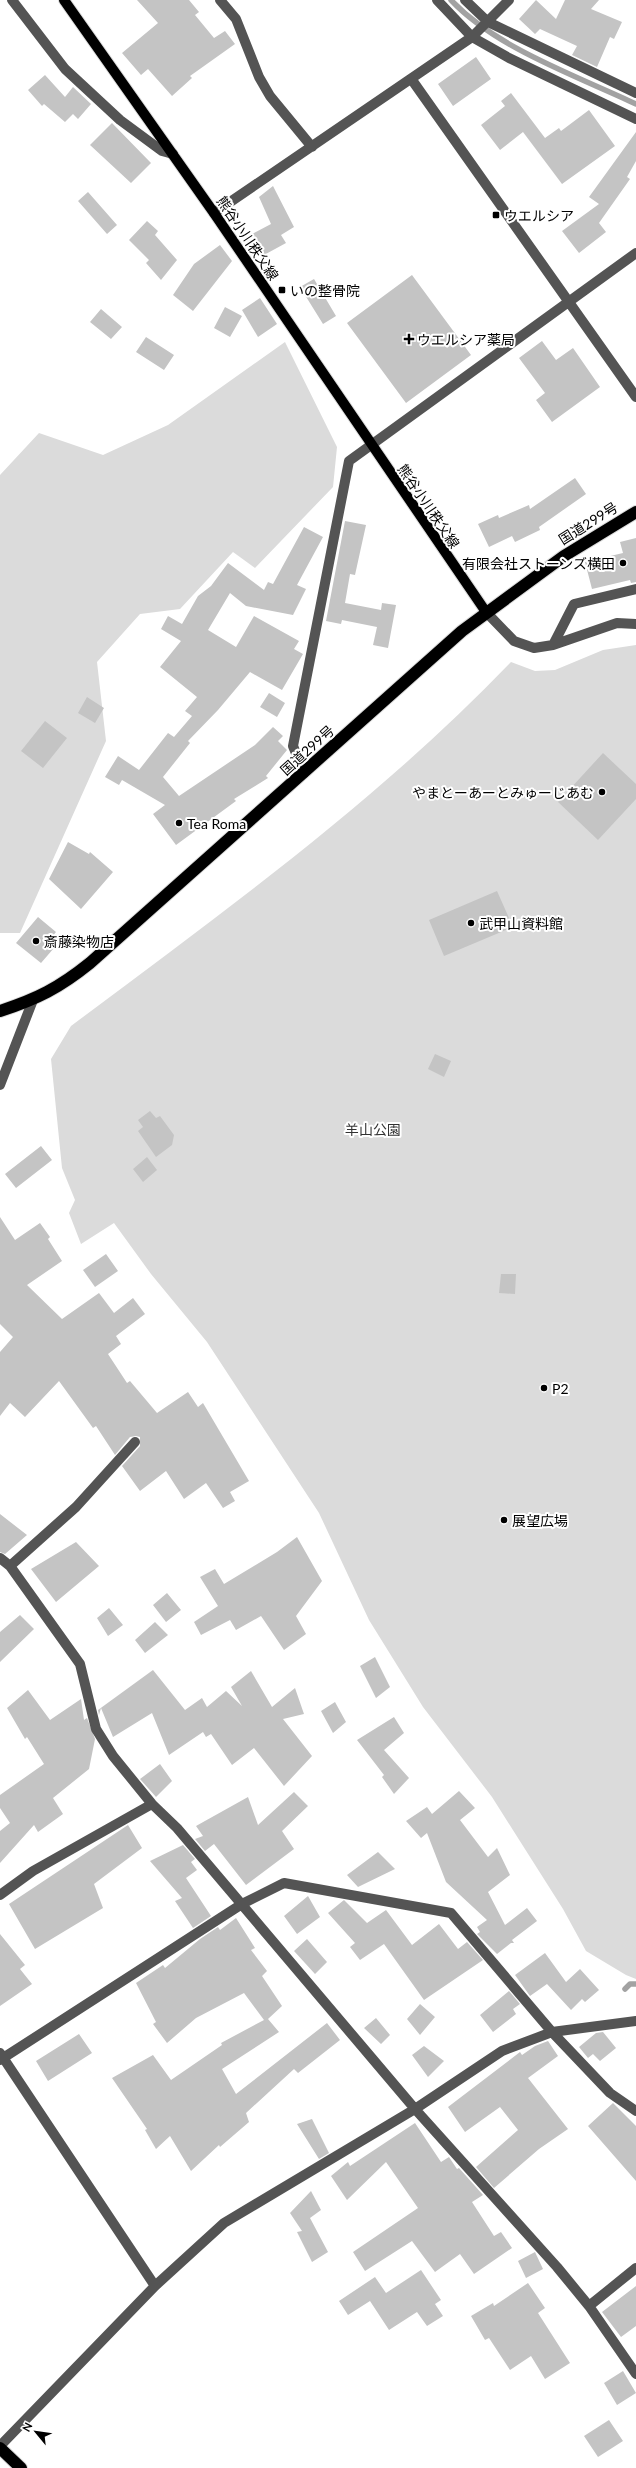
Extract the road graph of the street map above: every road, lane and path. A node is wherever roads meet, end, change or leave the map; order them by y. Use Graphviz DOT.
graph roads {
  1 [pos="12,0"];
  2 [pos="64,0"];
  3 [pos="220,0"];
  4 [pos="437,0"];
  5 [pos="465,0"];
  6 [pos="509,0"];
  7 [pos="488,22"];
  8 [pos="472,37"];
  9 [pos="412,80"];
  10 [pos="636,93"];
  11 [pos="636,119"];
  12 [pos="312,147"];
  13 [pos="173,154"];
  14 [pos="214,212"];
  15 [pos="636,253"];
  16 [pos="568,301"];
  17 [pos="636,398"];
  18 [pos="370,444"];
  19 [pos="636,512"];
  20 [pos="636,589"];
  21 [pos="486,612"];
  22 [pos="636,624"];
  23 [pos="554,646"];
  24 [pos="304,773"];
  25 [pos="33,1000"];
  26 [pos="0,1012"];
  27 [pos="0,1085"];
  28 [pos="135,1442"];
  29 [pos="0,1558"];
  30 [pos="10,1566"];
  31 [pos="152,1804"];
  32 [pos="0,1895"];
  33 [pos="242,1904"];
  34 [pos="636,2021"];
  35 [pos="552,2032"];
  36 [pos="1,2057"];
  37 [pos="415,2109"];
  38 [pos="636,2111"];
  39 [pos="636,2268"];
  40 [pos="155,2286"];
  41 [pos="589,2306"];
  42 [pos="636,2374"];
  43 [pos="0,2447"];
  44 [pos="21,2468"];
  1 -- 13 [label="street"];
  2 -- 13 [label="main road, 熊谷小川秩父線"];
  3 -- 12 [label="street"];
  4 -- 8 [label="street"];
  5 -- 7 [label="street"];
  6 -- 7 [label="street"];
  7 -- 8 [label="street"];
  7 -- 10 [label="street"];
  8 -- 9 [label="street"];
  8 -- 11 [label="street"];
  9 -- 12 [label="street"];
  9 -- 16 [label="street"];
  12 -- 14 [label="street"];
  13 -- 14 [label="main road, 熊谷小川秩父線"];
  14 -- 18 [label="main road, 熊谷小川秩父線"];
  15 -- 16 [label="street"];
  16 -- 17 [label="street"];
  16 -- 18 [label="street"];
  18 -- 21 [label="main road, 熊谷小川秩父線"];
  18 -- 24 [label="street"];
  19 -- 21 [label="highway, 国道299号"];
  20 -- 23 [label="street"];
  21 -- 23 [label="street"];
  21 -- 24 [label="highway, 国道299号"];
  22 -- 23 [label="street"];
  24 -- 25 [label="highway, 国道299号"];
  25 -- 26 [label="highway, 国道299号"];
  25 -- 27 [label="street"];
  28 -- 30 [label="street"];
  29 -- 30 [label="street"];
  30 -- 31 [label="street"];
  31 -- 32 [label="street"];
  31 -- 33 [label="street"];
  33 -- 35 [label="street"];
  33 -- 36 [label="street"];
  33 -- 37 [label="street"];
  34 -- 35 [label="street"];
  35 -- 37 [label="street"];
  35 -- 38 [label="street"];
  36 -- 40 [label="street"];
  37 -- 40 [label="street"];
  37 -- 41 [label="street"];
  39 -- 41 [label="street"];
  40 -- 43 [label="street"];
  41 -- 42 [label="street"];
  43 -- 44 [label="highway"];
}
